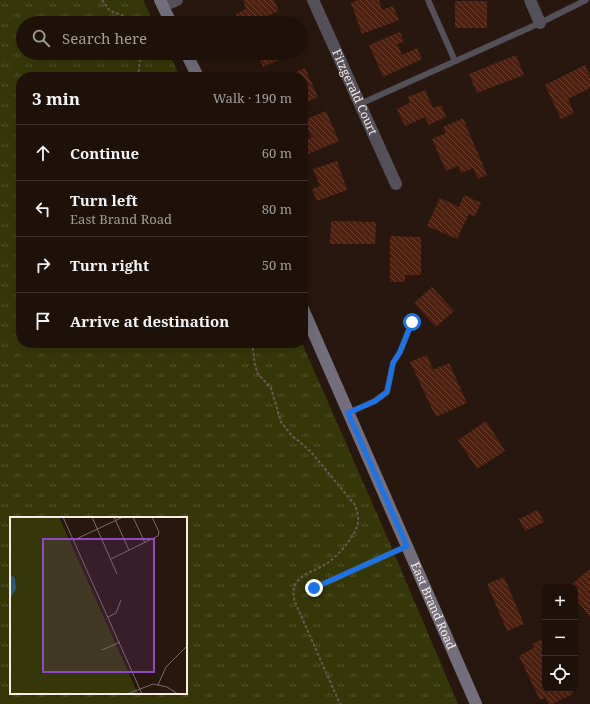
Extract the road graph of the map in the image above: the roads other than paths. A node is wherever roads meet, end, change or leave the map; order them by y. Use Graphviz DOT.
graph roads {
  1 [pos="177,0"];
  2 [pos="313,0"];
  3 [pos="428,0"];
  4 [pos="530,0"];
  5 [pos="586,0"];
  6 [pos="161,3"];
  7 [pos="168,16"];
  8 [pos="540,23"];
  9 [pos="190,60"];
  10 [pos="455,60"];
  11 [pos="196,72"];
  12 [pos="360,104"];
  13 [pos="396,184"];
  14 [pos="308,321"];
  15 [pos="412,322"];
  16 [pos="348,413"];
  17 [pos="407,546"];
  18 [pos="314,588"];
  19 [pos="476,704"];
  1 -- 6 [label="street"];
  2 -- 12 [label="street, Fitzgerald Court"];
  3 -- 10 [label="lane"];
  4 -- 8 [label="street"];
  5 -- 8 [label="lane"];
  6 -- 7 [label="main road"];
  8 -- 10 [label="lane"];
  9 -- 11 [label="main road"];
  10 -- 12 [label="lane"];
  12 -- 13 [label="street, Fitzgerald Court"];
  14 -- 16 [label="main road, East Brand Road"];
  15 -- 16 [label="lane"];
  16 -- 17 [label="main road, East Brand Road"];
  17 -- 18 [label="lane"];
  17 -- 19 [label="main road, East Brand Road"];
}
